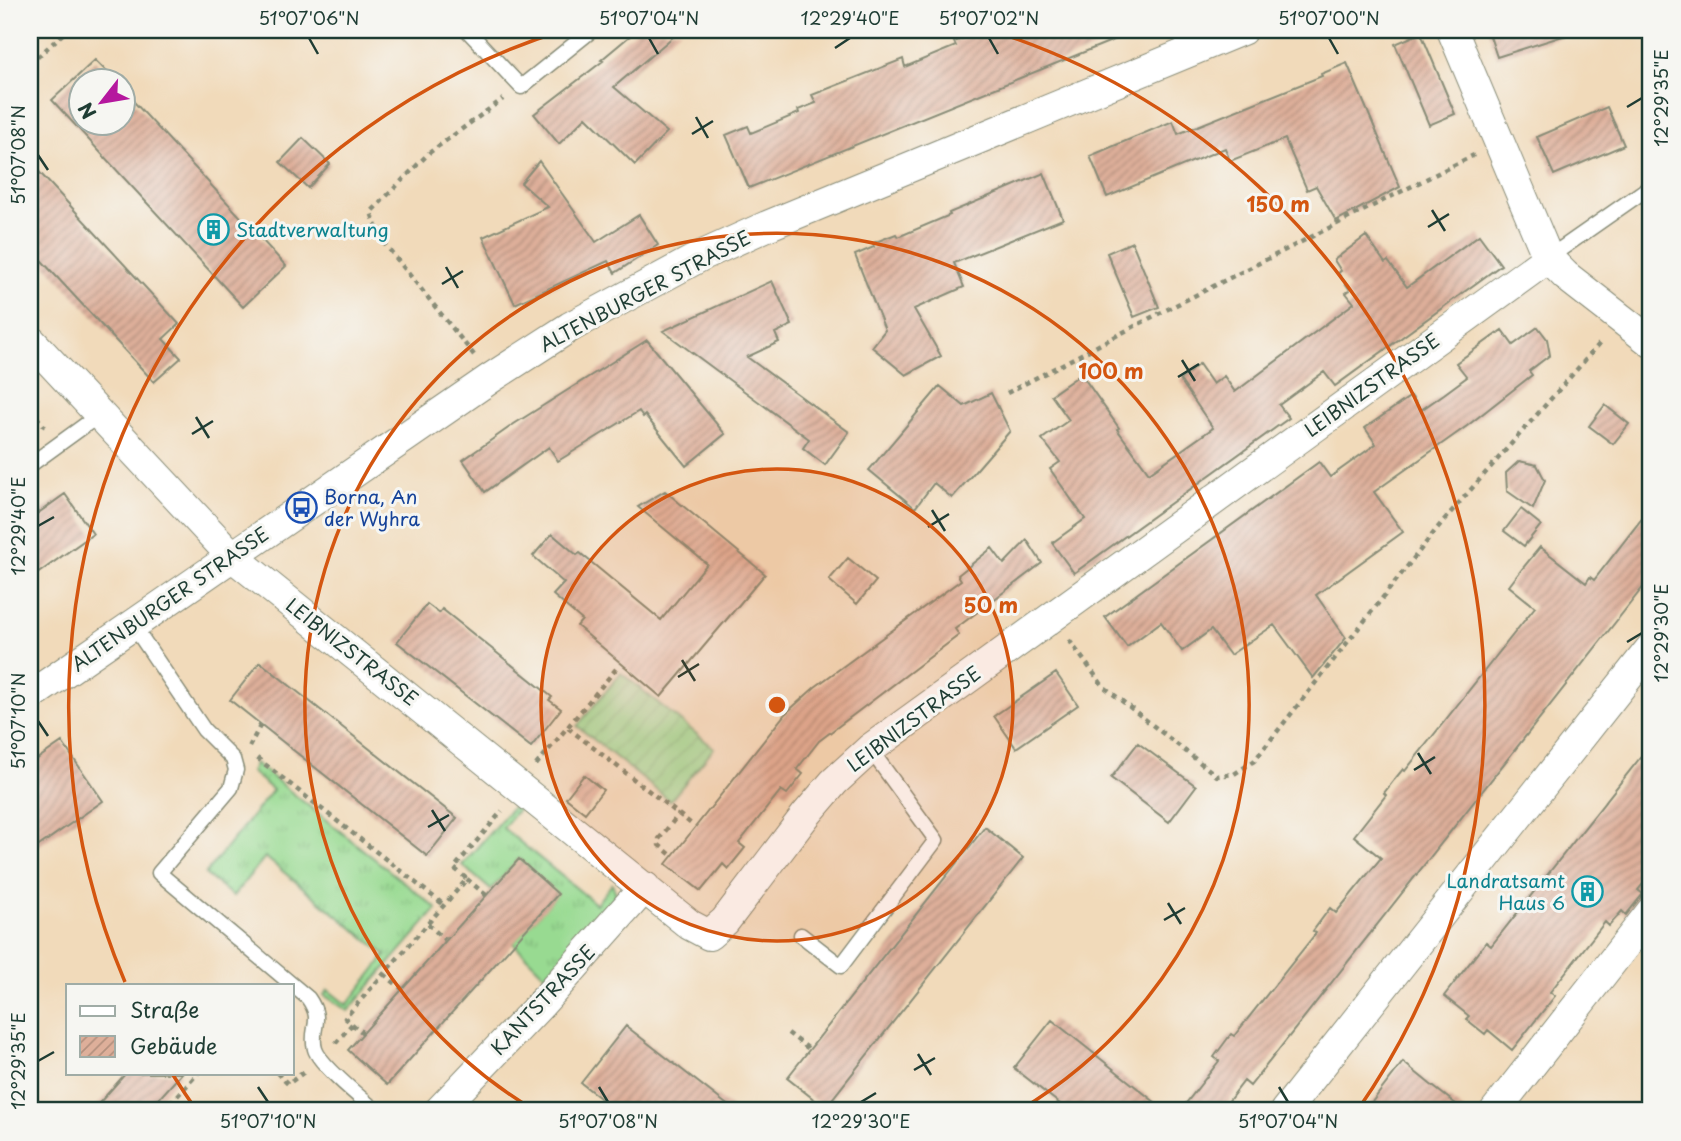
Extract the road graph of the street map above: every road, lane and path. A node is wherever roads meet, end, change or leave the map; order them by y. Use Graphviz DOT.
graph roads {
  1 [pos="67,30"];
  2 [pos="467,30"];
  3 [pos="592,30"];
  4 [pos="1242,30"];
  5 [pos="1452,30"];
  6 [pos="1202,38"];
  7 [pos="30,64"];
  8 [pos="521,87"];
  9 [pos="1500,142"];
  10 [pos="1651,186"];
  11 [pos="1548,258"];
  12 [pos="1621,318"];
  13 [pos="30,340"];
  14 [pos="1651,342"];
  15 [pos="491,378"];
  16 [pos="1007,393"];
  17 [pos="99,415"];
  18 [pos="30,465"];
  19 [pos="232,556"];
  20 [pos="1052,616"];
  21 [pos="132,625"];
  22 [pos="1651,648"];
  23 [pos="616,669"];
  24 [pos="30,696"];
  25 [pos="261,724"];
  26 [pos="568,728"];
  27 [pos="870,749"];
  28 [pos="521,789"];
  29 [pos="679,814"];
  30 [pos="694,826"];
  31 [pos="670,855"];
  32 [pos="467,879"];
  33 [pos="645,887"];
  34 [pos="486,895"];
  35 [pos="444,905"];
  36 [pos="1651,912"];
  37 [pos="428,924"];
  38 [pos="801,935"];
  39 [pos="445,940"];
  40 [pos="384,974"];
  41 [pos="291,984"];
  42 [pos="294,986"];
  43 [pos="402,989"];
  44 [pos="352,1024"];
  45 [pos="363,1033"];
  46 [pos="788,1033"];
  47 [pos="809,1049"];
  48 [pos="321,1060"];
  49 [pos="197,1074"];
  50 [pos="278,1074"];
  51 [pos="164,1111"];
  52 [pos="376,1111"];
  53 [pos="439,1111"];
  54 [pos="1285,1111"];
  55 [pos="1495,1111"];
  1 -- 7 [label="path"];
  2 -- 8 [label="lane"];
  3 -- 8 [label="lane"];
  4 -- 6 [label="street, ALTENBURGER STRASSE"];
  5 -- 9 [label="street"];
  6 -- 15 [label="street, ALTENBURGER STRASSE"];
  8 -- 15 [label="path"];
  9 -- 11 [label="street"];
  9 -- 16 [label="path"];
  10 -- 11 [label="lane, LEIBNIZSTRASSE"];
  11 -- 12 [label="street"];
  11 -- 20 [label="street, LEIBNIZSTRASSE"];
  12 -- 14 [label="street"];
  12 -- 20 [label="path"];
  13 -- 17 [label="street, LEIBNIZSTRASSE"];
  15 -- 19 [label="street, ALTENBURGER STRASSE"];
  17 -- 18 [label="lane"];
  17 -- 19 [label="street, LEIBNIZSTRASSE"];
  19 -- 21 [label="street, ALTENBURGER STRASSE"];
  19 -- 28 [label="street, LEIBNIZSTRASSE"];
  20 -- 27 [label="street, LEIBNIZSTRASSE"];
  21 -- 24 [label="street, ALTENBURGER STRASSE"];
  21 -- 41 [label="lane"];
  22 -- 54 [label="street"];
  23 -- 26 [label="path"];
  25 -- 35 [label="path"];
  26 -- 28 [label="path"];
  26 -- 29 [label="path"];
  27 -- 33 [label="street, LEIBNIZSTRASSE"];
  27 -- 38 [label="lane"];
  28 -- 32 [label="path"];
  28 -- 33 [label="street, LEIBNIZSTRASSE"];
  29 -- 30 [label="path"];
  29 -- 31 [label="path"];
  32 -- 34 [label="path"];
  32 -- 35 [label="path"];
  33 -- 53 [label="street, KANTSTRASSE"];
  35 -- 37 [label="path"];
  36 -- 55 [label="street"];
  37 -- 39 [label="path"];
  37 -- 40 [label="path"];
  40 -- 43 [label="path"];
  40 -- 44 [label="path"];
  42 -- 48 [label="lane"];
  44 -- 45 [label="path"];
  44 -- 48 [label="path"];
  46 -- 47 [label="path"];
  48 -- 50 [label="path"];
  48 -- 52 [label="lane"];
  49 -- 51 [label="path"];
}
